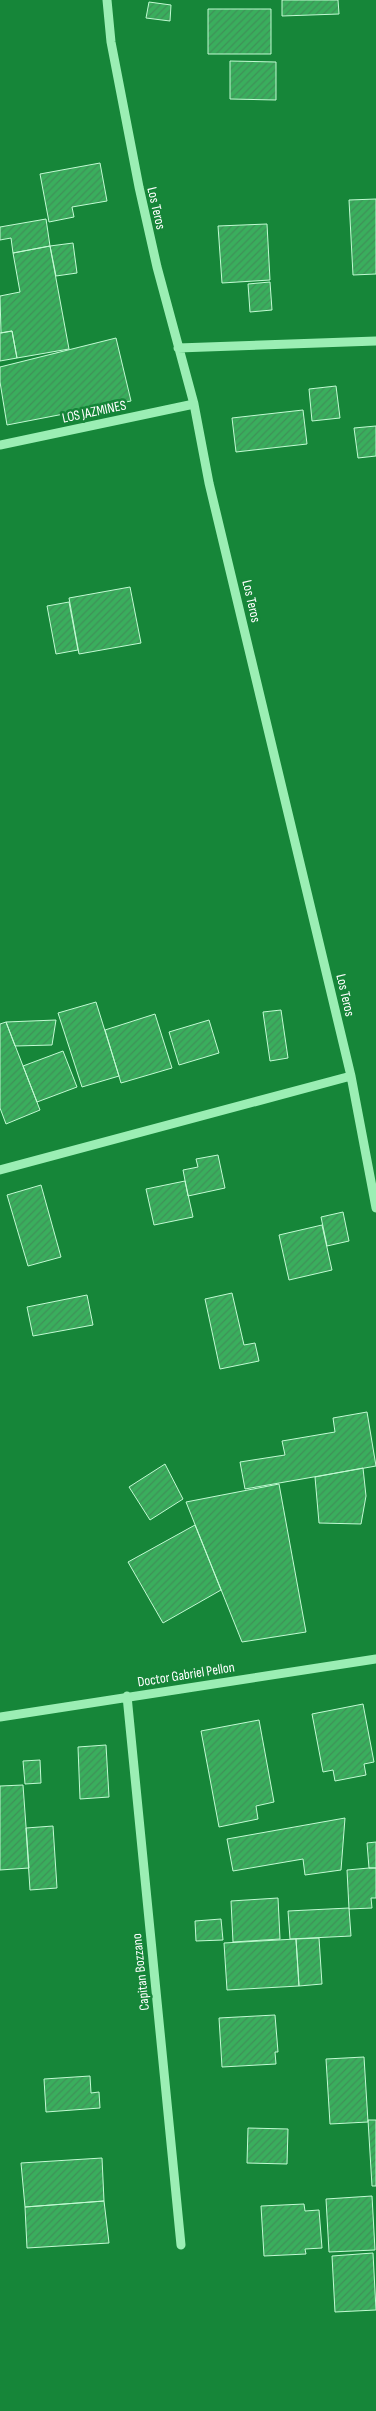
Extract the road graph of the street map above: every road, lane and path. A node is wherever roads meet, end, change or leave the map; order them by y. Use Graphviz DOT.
graph roads {
  1 [pos="107,0"];
  2 [pos="376,342"];
  3 [pos="178,348"];
  4 [pos="194,404"];
  5 [pos="0,445"];
  6 [pos="351,1076"];
  7 [pos="0,1170"];
  8 [pos="376,1208"];
  9 [pos="376,1659"];
  10 [pos="127,1696"];
  11 [pos="0,1717"];
  12 [pos="181,2245"];
  1 -- 3 [label="street, Los Teros"];
  2 -- 3 [label="street"];
  3 -- 4 [label="street, Los Teros"];
  4 -- 5 [label="street, LOS JAZMINES"];
  4 -- 6 [label="street, Los Teros"];
  6 -- 7 [label="street"];
  6 -- 8 [label="street, Los Teros"];
  9 -- 10 [label="street, Doctor Gabriel Pellon"];
  10 -- 11 [label="street, Doctor Gabriel Pellon"];
  10 -- 12 [label="street, Capitan Bozzano"];
}
